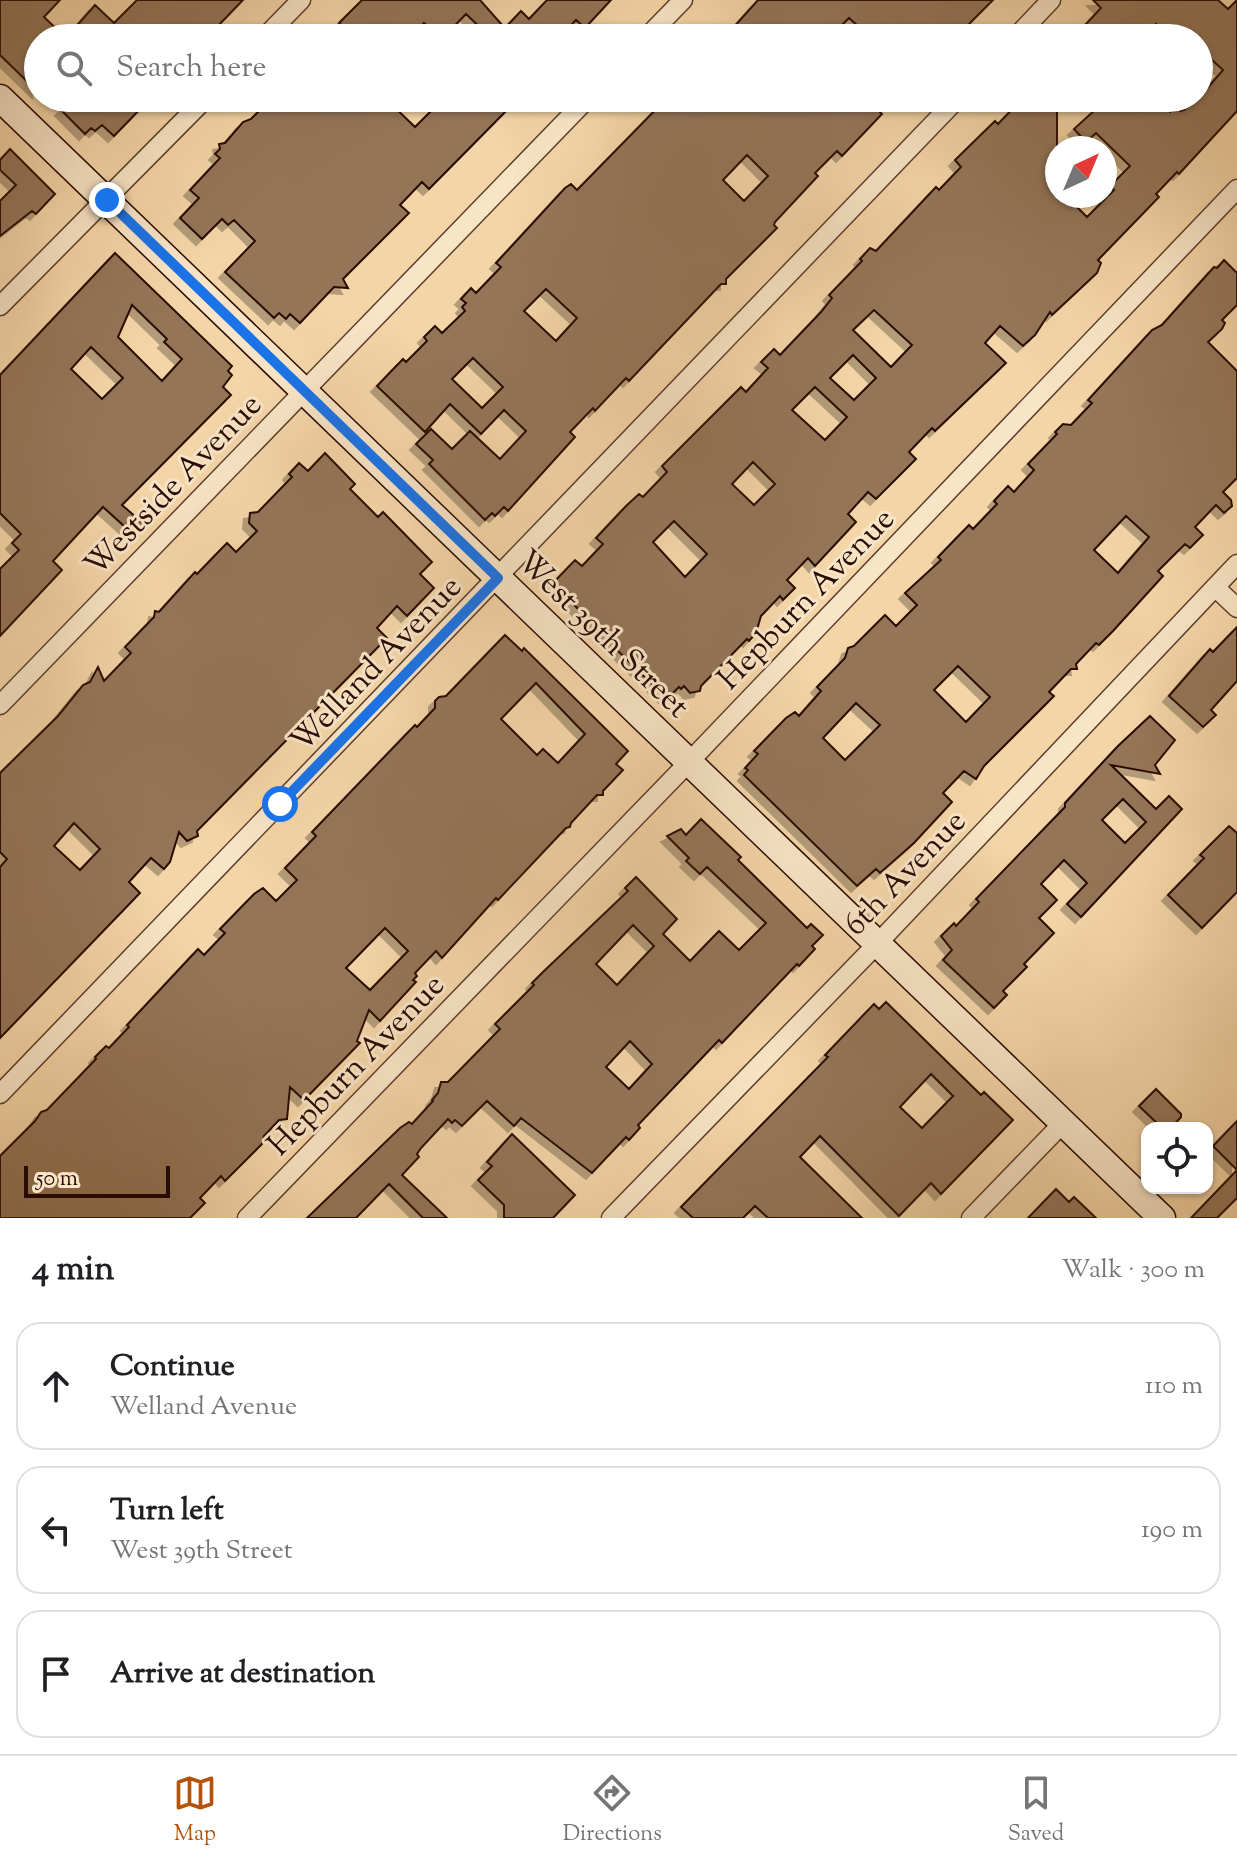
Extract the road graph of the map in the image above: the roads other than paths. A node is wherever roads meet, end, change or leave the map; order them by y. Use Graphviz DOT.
graph roads {
  1 [pos="301,0"];
  2 [pos="683,0"];
  3 [pos="1051,0"];
  4 [pos="278,24"];
  5 [pos="660,24"];
  6 [pos="1028,24"];
  7 [pos="0,98"];
  8 [pos="192,112"];
  9 [pos="574,112"];
  10 [pos="945,112"];
  11 [pos="1237,189"];
  12 [pos="107,200"];
  13 [pos="0,306"];
  14 [pos="303,390"];
  15 [pos="1237,564"];
  16 [pos="498,578"];
  17 [pos="1215,587"];
  18 [pos="1237,608"];
  19 [pos="0,705"];
  20 [pos="689,762"];
  21 [pos="877,944"];
  22 [pos="0,1094"];
  23 [pos="1063,1123"];
  24 [pos="247,1218"];
  25 [pos="611,1218"];
  26 [pos="971,1218"];
  27 [pos="1162,1218"];
  1 -- 4 [label="street"];
  2 -- 5 [label="street"];
  3 -- 6 [label="street"];
  7 -- 12 [label="street, West 39th Street"];
  8 -- 12 [label="street"];
  9 -- 14 [label="street, Westside Avenue"];
  10 -- 16 [label="street, Welland Avenue"];
  11 -- 20 [label="street, Hepburn Avenue"];
  12 -- 13 [label="street"];
  12 -- 14 [label="street, West 39th Street"];
  14 -- 16 [label="street, West 39th Street"];
  14 -- 19 [label="street, Westside Avenue"];
  15 -- 17 [label="street, 6th Avenue"];
  16 -- 20 [label="street, West 39th Street"];
  16 -- 22 [label="street, Welland Avenue"];
  17 -- 18 [label="street"];
  17 -- 21 [label="street, 6th Avenue"];
  20 -- 21 [label="street, West 39th Street"];
  20 -- 24 [label="street, Hepburn Avenue"];
  21 -- 23 [label="street, West 39th Street"];
  21 -- 25 [label="street, 6th Avenue"];
  23 -- 26 [label="street"];
  23 -- 27 [label="street, West 39th Street"];
}
